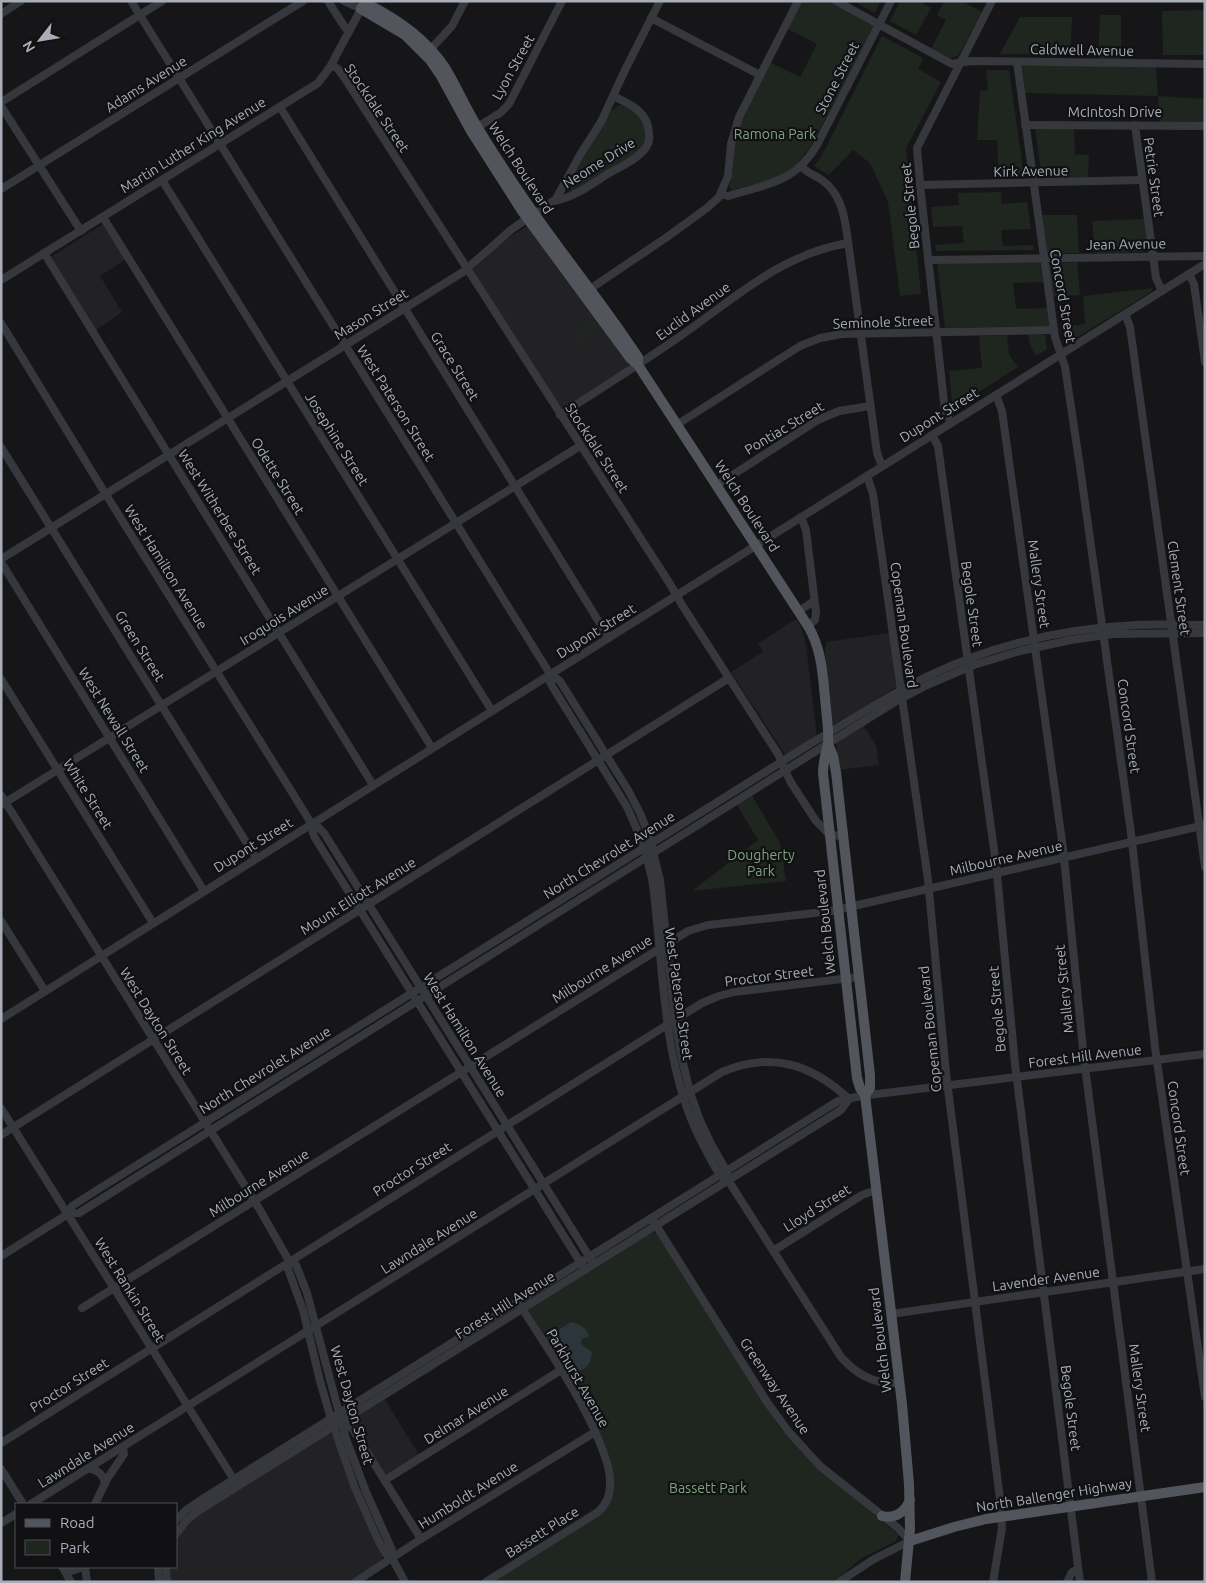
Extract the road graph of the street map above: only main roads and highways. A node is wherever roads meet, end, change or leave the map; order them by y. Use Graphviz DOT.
graph roads {
  1 [pos="363,4"];
  2 [pos="828,739"];
  3 [pos="866,1096"];
  4 [pos="1205,1487"];
  5 [pos="910,1499"];
  6 [pos="882,1516"];
  7 [pos="910,1541"];
  8 [pos="905,1582"];
  1 -- 2 [label="main road, Welch Boulevard"];
  2 -- 3 [label="main road, Welch Boulevard"];
  2 -- 3 [label="main road, Welch Boulevard"];
  3 -- 5 [label="main road, Welch Boulevard"];
  4 -- 7 [label="main road, North Ballenger Highway"];
  5 -- 6 [label="main road"];
  5 -- 7 [label="main road, Welch Boulevard"];
  7 -- 8 [label="main road, Welch Boulevard"];
}
